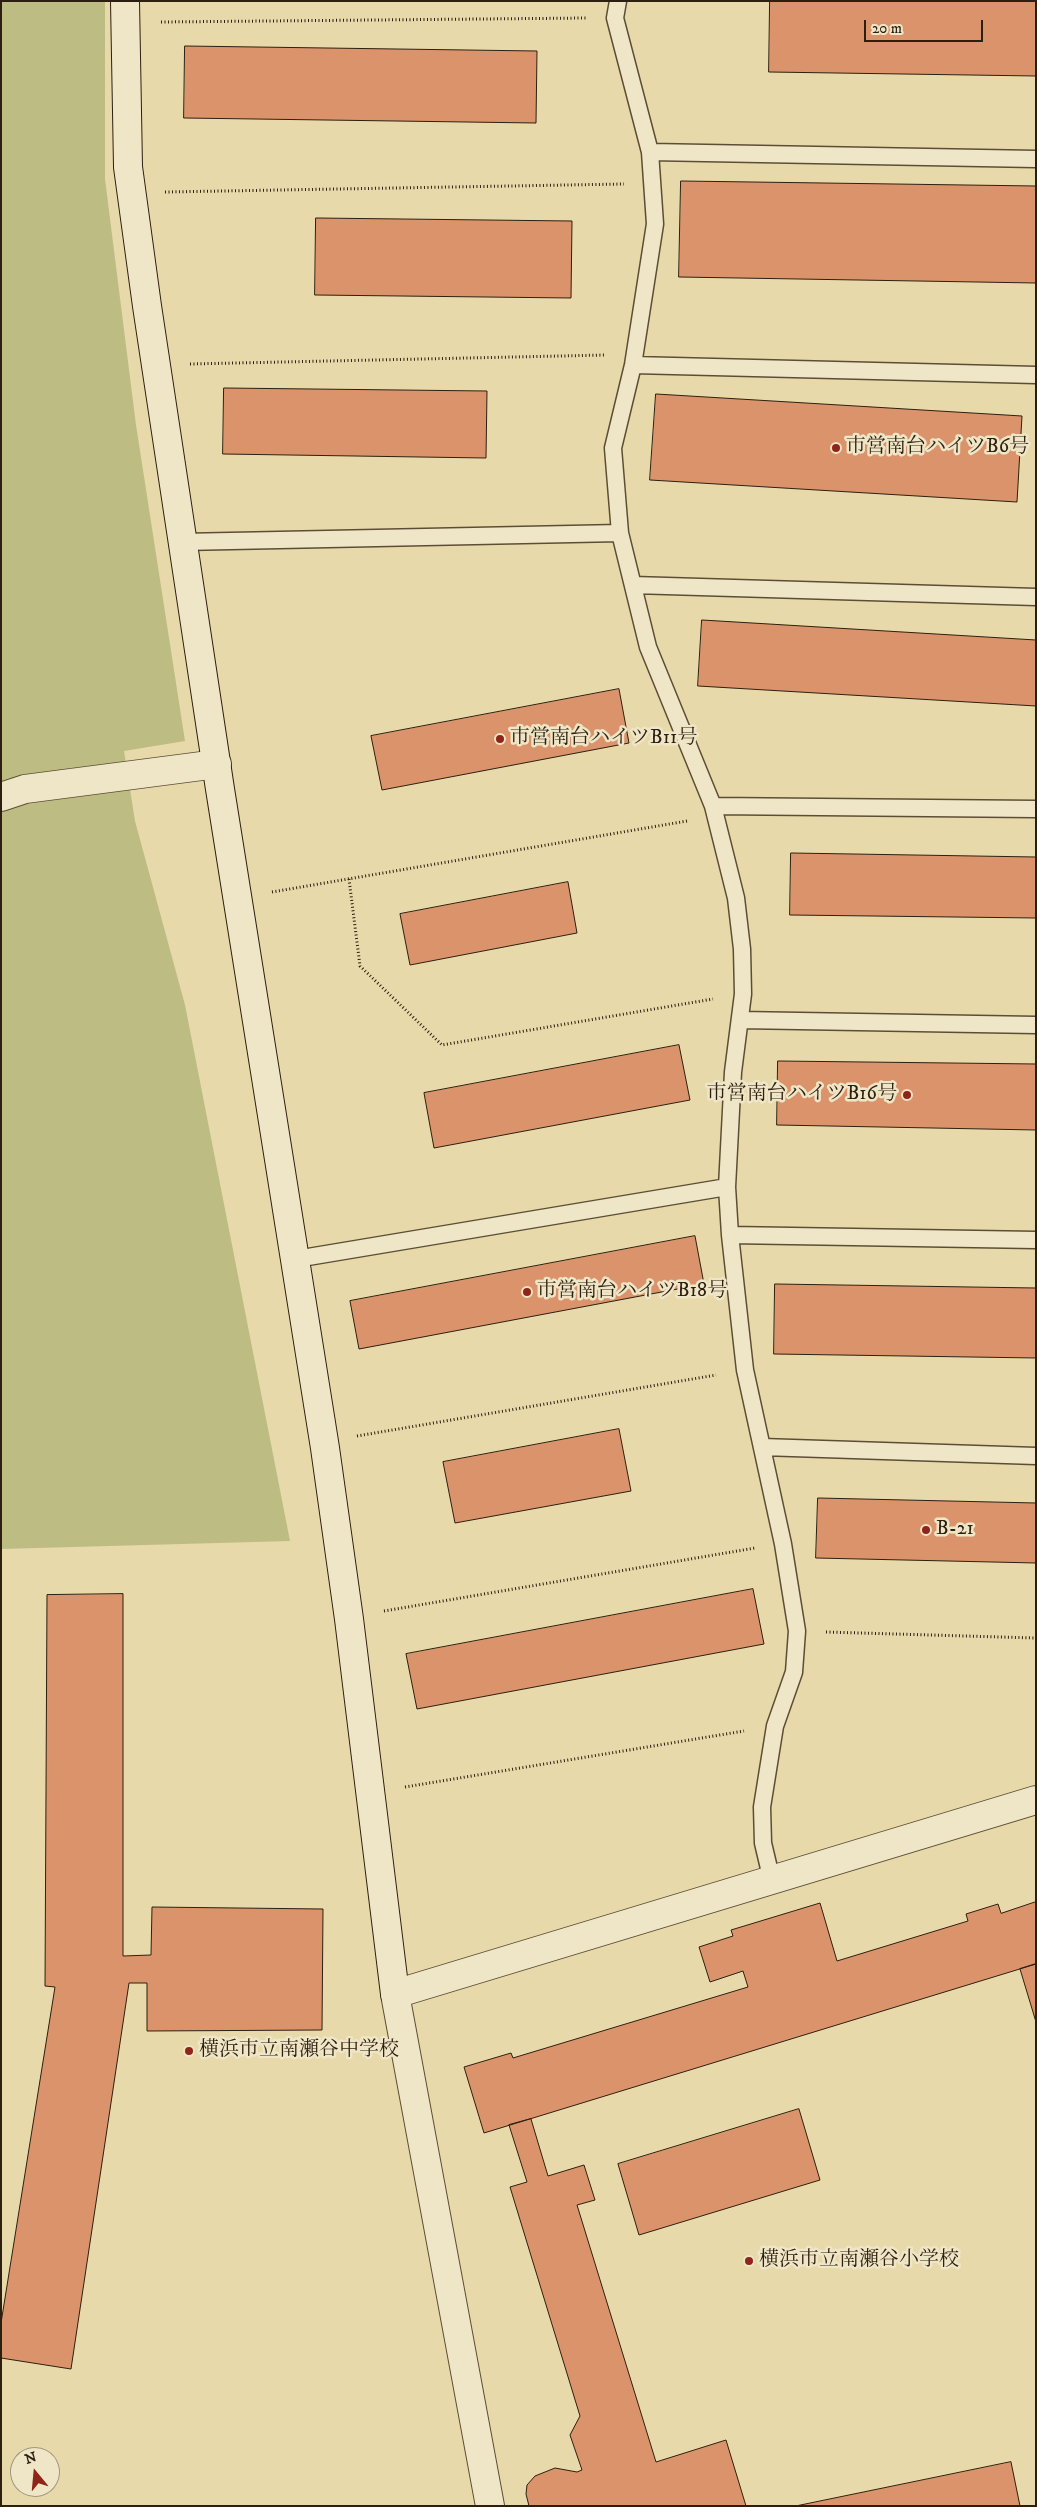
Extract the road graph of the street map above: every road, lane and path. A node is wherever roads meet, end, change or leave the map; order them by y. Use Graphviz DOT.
graph roads {
  1 [pos="125,1"];
  2 [pos="618,1"];
  3 [pos="615,18"];
  4 [pos="153,22"];
  5 [pos="650,152"];
  6 [pos="1036,160"];
  7 [pos="653,184"];
  8 [pos="157,192"];
  9 [pos="189,364"];
  10 [pos="633,365"];
  11 [pos="1036,375"];
  12 [pos="620,533"];
  13 [pos="182,542"];
  14 [pos="633,585"];
  15 [pos="1036,597"];
  16 [pos="217,764"];
  17 [pos="1,797"];
  18 [pos="712,806"];
  19 [pos="1036,809"];
  20 [pos="349,880"];
  21 [pos="264,894"];
  22 [pos="743,994"];
  23 [pos="740,1020"];
  24 [pos="1036,1025"];
  25 [pos="727,1187"];
  26 [pos="730,1235"];
  27 [pos="1036,1240"];
  28 [pos="296,1259"];
  29 [pos="745,1370"];
  30 [pos="352,1437"];
  31 [pos="762,1447"];
  32 [pos="1036,1456"];
  33 [pos="783,1544"];
  34 [pos="376,1613"];
  35 [pos="797,1631"];
  36 [pos="1036,1638"];
  37 [pos="775,1726"];
  38 [pos="397,1789"];
  39 [pos="1036,1800"];
  40 [pos="772,1881"];
  41 [pos="395,1994"];
  42 [pos="490,2506"];
  1 -- 13 [label="street"];
  2 -- 3 [label="lane"];
  3 -- 4 [label="path"];
  3 -- 5 [label="lane"];
  5 -- 6 [label="lane"];
  5 -- 7 [label="lane"];
  7 -- 8 [label="path"];
  7 -- 10 [label="lane"];
  9 -- 10 [label="path"];
  10 -- 11 [label="lane"];
  10 -- 12 [label="lane"];
  12 -- 13 [label="lane"];
  12 -- 14 [label="lane"];
  13 -- 16 [label="street"];
  14 -- 15 [label="lane"];
  14 -- 18 [label="lane"];
  16 -- 17 [label="street"];
  16 -- 28 [label="street"];
  18 -- 19 [label="lane"];
  18 -- 20 [label="path"];
  18 -- 22 [label="lane"];
  20 -- 21 [label="path"];
  20 -- 22 [label="path"];
  22 -- 23 [label="lane"];
  23 -- 24 [label="lane"];
  23 -- 25 [label="lane"];
  25 -- 26 [label="lane"];
  25 -- 28 [label="lane"];
  26 -- 27 [label="lane"];
  26 -- 29 [label="lane"];
  28 -- 41 [label="street"];
  29 -- 30 [label="path"];
  29 -- 31 [label="lane"];
  31 -- 32 [label="lane"];
  31 -- 33 [label="lane"];
  33 -- 34 [label="path"];
  33 -- 35 [label="lane"];
  35 -- 36 [label="path"];
  35 -- 37 [label="lane"];
  37 -- 38 [label="path"];
  37 -- 40 [label="lane"];
  39 -- 40 [label="street"];
  40 -- 41 [label="street"];
  41 -- 42 [label="street"];
}
